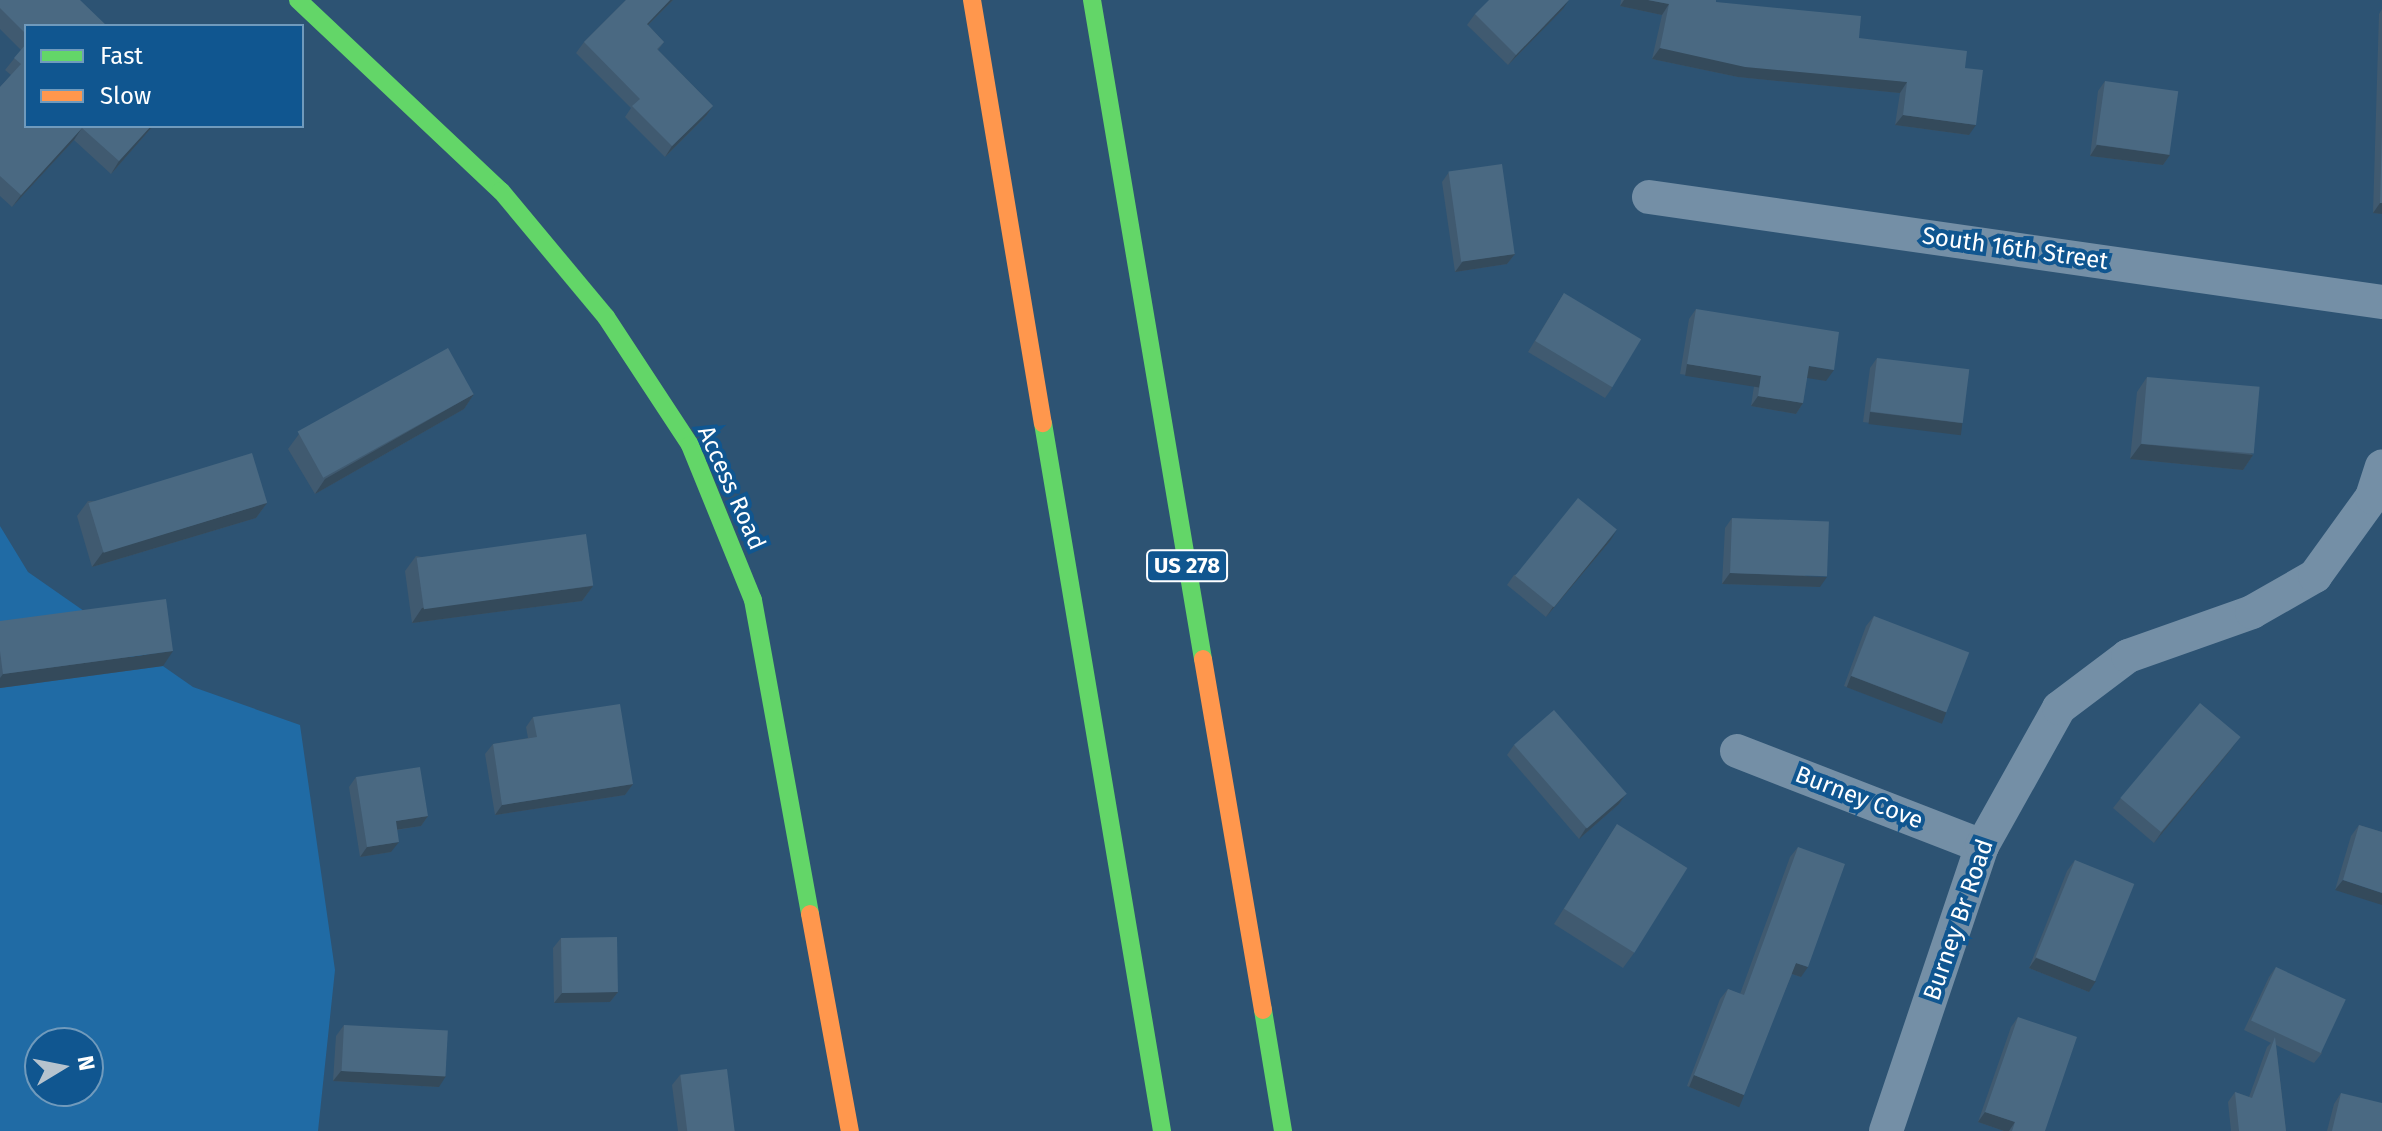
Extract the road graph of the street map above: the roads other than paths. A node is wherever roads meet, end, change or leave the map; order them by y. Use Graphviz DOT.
graph roads {
  1 [pos="298,0"];
  2 [pos="972,0"];
  3 [pos="1092,0"];
  4 [pos="1649,197"];
  5 [pos="2382,302"];
  6 [pos="2382,467"];
  7 [pos="1737,751"];
  8 [pos="1982,846"];
  9 [pos="850,1131"];
  10 [pos="1162,1131"];
  11 [pos="1283,1131"];
  12 [pos="1886,1131"];
  1 -- 9 [label="main road, Access Road"];
  2 -- 10 [label="main road"];
  3 -- 11 [label="main road, US 278"];
  4 -- 5 [label="street, South 16th Street"];
  6 -- 8 [label="street, Burney Br Road"];
  7 -- 8 [label="street, Burney Cove"];
  8 -- 12 [label="street, Burney Br Road"];
}
